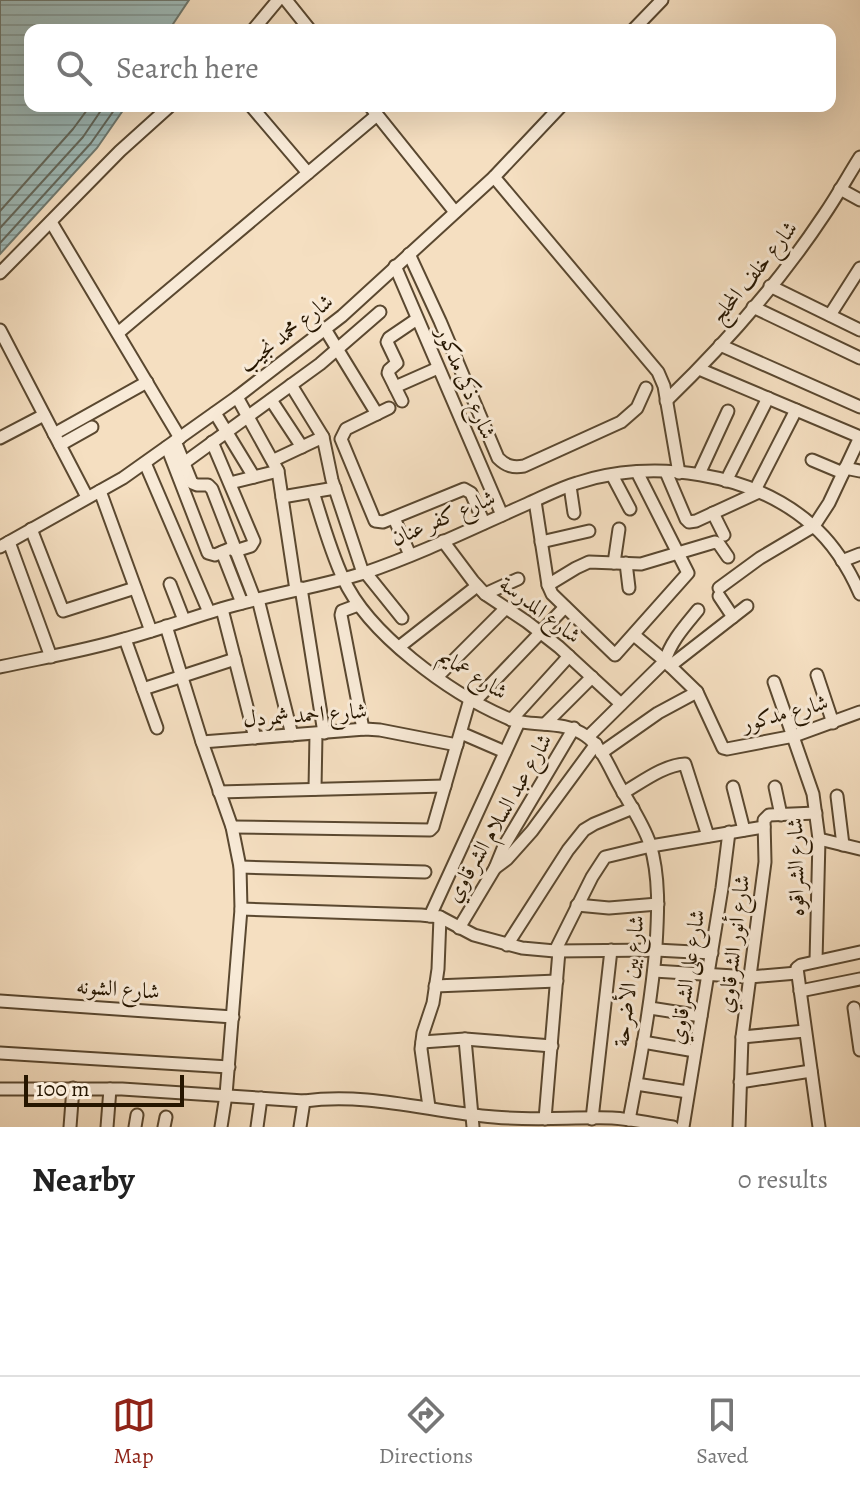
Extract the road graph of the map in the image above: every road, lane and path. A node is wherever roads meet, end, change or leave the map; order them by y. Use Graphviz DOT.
graph roads {
  1 [pos="278,0"];
  2 [pos="286,0"];
  3 [pos="662,0"];
  4 [pos="258,24"];
  5 [pos="305,24"];
  6 [pos="639,24"];
  7 [pos="163,112"];
  8 [pos="256,112"];
  9 [pos="372,112"];
  10 [pos="376,112"];
  11 [pos="555,112"];
  12 [pos="860,159"];
  13 [pos="308,173"];
  14 [pos="494,177"];
  15 [pos="840,189"];
  16 [pos="860,200"];
  17 [pos="455,212"];
  18 [pos="51,222"];
  19 [pos="409,254"];
  20 [pos="395,266"];
  21 [pos="860,268"];
  22 [pos="0,273"];
  23 [pos="770,286"];
  24 [pos="753,307"];
  25 [pos="380,312"];
  26 [pos="830,315"];
  27 [pos="417,319"];
  28 [pos="325,329"];
  29 [pos="0,330"];
  30 [pos="860,330"];
  31 [pos="118,333"];
  32 [pos="720,345"];
  33 [pos="337,349"];
  34 [pos="860,358"];
  35 [pos="438,368"];
  36 [pos="699,369"];
  37 [pos="147,382"];
  38 [pos="291,385"];
  39 [pos="395,387"];
  40 [pos="646,388"];
  41 [pos="237,397"];
  42 [pos="768,398"];
  43 [pos="271,400"];
  44 [pos="402,401"];
  45 [pos="666,401"];
  46 [pos="860,407"];
  47 [pos="389,408"];
  48 [pos="796,410"];
  49 [pos="728,411"];
  50 [pos="215,413"];
  51 [pos="377,414"];
  52 [pos="44,415"];
  53 [pos="248,416"];
  54 [pos="92,427"];
  55 [pos="227,432"];
  56 [pos="1,434"];
  57 [pos="323,437"];
  58 [pos="860,437"];
  59 [pos="57,439"];
  60 [pos="174,442"];
  61 [pos="212,442"];
  62 [pos="302,447"];
  63 [pos="812,460"];
  64 [pos="145,463"];
  65 [pos="184,463"];
  66 [pos="276,465"];
  67 [pos="844,471"];
  68 [pos="860,471"];
  69 [pos="637,472"];
  70 [pos="666,472"];
  71 [pos="679,473"];
  72 [pos="699,474"];
  73 [pos="612,475"];
  74 [pos="254,477"];
  75 [pos="726,481"];
  76 [pos="230,483"];
  77 [pos="570,486"];
  78 [pos="335,488"];
  79 [pos="100,491"];
  80 [pos="757,491"];
  81 [pos="313,492"];
  82 [pos="87,497"];
  83 [pos="282,497"];
  84 [pos="535,501"];
  85 [pos="630,509"];
  86 [pos="574,513"];
  87 [pos="713,513"];
  88 [pos="502,515"];
  89 [pos="394,518"];
  90 [pos="484,523"];
  91 [pos="814,526"];
  92 [pos="31,529"];
  93 [pos="619,529"];
  94 [pos="589,531"];
  95 [pos="724,535"];
  96 [pos="443,541"];
  97 [pos="330,542"];
  98 [pos="541,542"];
  99 [pos="4,545"];
  100 [pos="315,545"];
  101 [pos="234,549"];
  102 [pos="222,552"];
  103 [pos="678,553"];
  104 [pos="860,554"];
  105 [pos="410,555"];
  106 [pos="728,557"];
  107 [pos="842,561"];
  108 [pos="620,563"];
  109 [pos="364,573"];
  110 [pos="343,578"];
  111 [pos="518,579"];
  112 [pos="170,584"];
  113 [pos="548,585"];
  114 [pos="135,588"];
  115 [pos="629,588"];
  116 [pos="299,589"];
  117 [pos="481,590"];
  118 [pos="860,594"];
  119 [pos="256,600"];
  120 [pos="242,603"];
  121 [pos="358,605"];
  122 [pos="747,606"];
  123 [pos="565,607"];
  124 [pos="506,608"];
  125 [pos="222,609"];
  126 [pos="698,610"];
  127 [pos="209,612"];
  128 [pos="733,617"];
  129 [pos="402,618"];
  130 [pos="184,620"];
  131 [pos="166,626"];
  132 [pos="151,631"];
  133 [pos="541,633"];
  134 [pos="634,635"];
  135 [pos="125,639"];
  136 [pos="399,647"];
  137 [pos="569,656"];
  138 [pos="51,657"];
  139 [pos="235,659"];
  140 [pos="668,664"];
  141 [pos="0,667"];
  142 [pos="182,675"];
  143 [pos="817,675"];
  144 [pos="437,677"];
  145 [pos="592,677"];
  146 [pos="774,682"];
  147 [pos="143,689"];
  148 [pos="697,692"];
  149 [pos="472,700"];
  150 [pos="621,704"];
  151 [pos="860,712"];
  152 [pos="515,721"];
  153 [pos="833,723"];
  154 [pos="545,724"];
  155 [pos="157,728"];
  156 [pos="574,728"];
  157 [pos="363,729"];
  158 [pos="320,733"];
  159 [pos="292,735"];
  160 [pos="794,736"];
  161 [pos="255,738"];
  162 [pos="459,739"];
  163 [pos="202,742"];
  164 [pos="595,744"];
  165 [pos="505,752"];
  166 [pos="445,786"];
  167 [pos="733,787"];
  168 [pos="775,787"];
  169 [pos="315,789"];
  170 [pos="219,792"];
  171 [pos="623,793"];
  172 [pos="837,796"];
  173 [pos="633,808"];
  174 [pos="816,813"];
  175 [pos="781,815"];
  176 [pos="232,827"];
  177 [pos="764,827"];
  178 [pos="744,830"];
  179 [pos="729,832"];
  180 [pos="708,836"];
  181 [pos="819,839"];
  182 [pos="843,845"];
  183 [pos="651,846"];
  184 [pos="860,849"];
  185 [pos="240,867"];
  186 [pos="495,868"];
  187 [pos="425,872"];
  188 [pos="658,904"];
  189 [pos="577,905"];
  190 [pos="241,909"];
  191 [pos="435,917"];
  192 [pos="459,928"];
  193 [pos="507,945"];
  194 [pos="611,950"];
  195 [pos="656,950"];
  196 [pos="557,951"];
  197 [pos="860,952"];
  198 [pos="712,953"];
  199 [pos="816,961"];
  200 [pos="798,970"];
  201 [pos="654,971"];
  202 [pos="708,974"];
  203 [pos="750,977"];
  204 [pos="860,979"];
  205 [pos="557,981"];
  206 [pos="435,986"];
  207 [pos="800,991"];
  208 [pos="0,1001"];
  209 [pos="650,1008"];
  210 [pos="854,1008"];
  211 [pos="701,1016"];
  212 [pos="233,1017"];
  213 [pos="805,1031"];
  214 [pos="742,1037"];
  215 [pos="465,1039"];
  216 [pos="422,1042"];
  217 [pos="643,1042"];
  218 [pos="552,1046"];
  219 [pos="860,1050"];
  220 [pos="695,1051"];
  221 [pos="0,1053"];
  222 [pos="229,1067"];
  223 [pos="811,1071"];
  224 [pos="740,1082"];
  225 [pos="636,1084"];
  226 [pos="73,1088"];
  227 [pos="0,1089"];
  228 [pos="110,1089"];
  229 [pos="688,1092"];
  230 [pos="226,1095"];
  231 [pos="261,1098"];
  232 [pos="304,1101"];
  233 [pos="429,1107"];
  234 [pos="545,1119"];
  235 [pos="592,1119"];
  236 [pos="629,1120"];
  237 [pos="472,1121"];
  238 [pos="523,1123"];
  239 [pos="571,1123"];
  240 [pos="612,1123"];
  241 [pos="70,1127"];
  242 [pos="107,1127"];
  243 [pos="221,1127"];
  244 [pos="257,1127"];
  245 [pos="300,1127"];
  246 [pos="673,1127"];
  247 [pos="683,1127"];
  248 [pos="739,1127"];
  249 [pos="819,1127"];
  1 -- 4 [label="street"];
  2 -- 5 [label="street"];
  3 -- 6 [label="street"];
  7 -- 18 [label="street"];
  8 -- 13 [label="street"];
  9 -- 13 [label="street"];
  10 -- 17 [label="street"];
  11 -- 14 [label="street, شارع محمد نجيب"];
  12 -- 15 [label="street, شارع خلف المحلج"];
  13 -- 31 [label="street"];
  14 -- 17 [label="street, شارع محمد نجيب"];
  14 -- 45 [label="street"];
  15 -- 16 [label="street"];
  15 -- 23 [label="street, شارع خلف المحلج"];
  17 -- 19 [label="street, شارع محمد نجيب"];
  18 -- 22 [label="street"];
  18 -- 31 [label="street"];
  19 -- 20 [label="street, شارع محمد نجيب"];
  19 -- 40 [label="street"];
  20 -- 27 [label="street, شارع ذكى مدكور"];
  20 -- 28 [label="street, شارع محمد نجيب"];
  21 -- 26 [label="street"];
  23 -- 24 [label="street, شارع خلف المحلج"];
  23 -- 26 [label="street"];
  24 -- 32 [label="street, شارع خلف المحلج"];
  24 -- 34 [label="street"];
  25 -- 33 [label="street"];
  26 -- 30 [label="street"];
  27 -- 35 [label="street, شارع ذكى مدكور"];
  27 -- 39 [label="street"];
  28 -- 33 [label="street"];
  28 -- 41 [label="street, شارع محمد نجيب"];
  29 -- 52 [label="street"];
  31 -- 37 [label="street"];
  32 -- 36 [label="street, شارع خلف المحلج"];
  32 -- 46 [label="street"];
  33 -- 38 [label="street"];
  33 -- 51 [label="street"];
  35 -- 39 [label="street"];
  35 -- 88 [label="street, شارع ذكى مدكور"];
  36 -- 42 [label="street"];
  36 -- 45 [label="street, شارع خلف المحلج"];
  37 -- 59 [label="street"];
  37 -- 60 [label="street"];
  38 -- 43 [label="street"];
  38 -- 57 [label="street"];
  39 -- 44 [label="street"];
  41 -- 50 [label="street, شارع محمد نجيب"];
  41 -- 53 [label="street"];
  42 -- 48 [label="street"];
  42 -- 75 [label="street"];
  43 -- 53 [label="street"];
  43 -- 62 [label="street"];
  45 -- 71 [label="street"];
  47 -- 51 [label="street"];
  48 -- 58 [label="street"];
  48 -- 80 [label="street"];
  49 -- 72 [label="street"];
  50 -- 55 [label="street"];
  50 -- 60 [label="street, شارع محمد نجيب"];
  51 -- 89 [label="street"];
  52 -- 56 [label="street"];
  52 -- 59 [label="street"];
  53 -- 55 [label="street"];
  53 -- 66 [label="street"];
  54 -- 59 [label="street"];
  55 -- 61 [label="street"];
  55 -- 74 [label="street"];
  57 -- 62 [label="street"];
  57 -- 78 [label="street"];
  58 -- 67 [label="street"];
  59 -- 82 [label="street"];
  60 -- 64 [label="street, شارع محمد نجيب"];
  60 -- 65 [label="street"];
  60 -- 102 [label="street"];
  61 -- 65 [label="street"];
  61 -- 76 [label="street"];
  62 -- 66 [label="street"];
  63 -- 67 [label="street"];
  64 -- 79 [label="street, شارع محمد نجيب"];
  64 -- 127 [label="street"];
  65 -- 101 [label="street"];
  66 -- 74 [label="street"];
  66 -- 83 [label="street"];
  67 -- 68 [label="street"];
  67 -- 91 [label="street"];
  69 -- 70 [label="street, شارع كفر عنان"];
  69 -- 73 [label="street, شارع كفر عنان"];
  69 -- 103 [label="street"];
  70 -- 71 [label="street, شارع كفر عنان"];
  70 -- 87 [label="street"];
  71 -- 72 [label="street, شارع كفر عنان"];
  72 -- 75 [label="street, شارع كفر عنان"];
  73 -- 77 [label="street, شارع كفر عنان"];
  73 -- 85 [label="street"];
  74 -- 76 [label="street"];
  75 -- 80 [label="street, شارع كفر عنان"];
  76 -- 101 [label="street"];
  77 -- 84 [label="street, شارع كفر عنان"];
  77 -- 86 [label="street"];
  78 -- 81 [label="street"];
  78 -- 109 [label="street"];
  79 -- 82 [label="street, شارع محمد نجيب"];
  79 -- 114 [label="street"];
  80 -- 87 [label="street"];
  80 -- 91 [label="street, شارع كفر عنان"];
  81 -- 83 [label="street"];
  81 -- 97 [label="street, شارع عمايم"];
  82 -- 92 [label="street, شارع محمد نجيب"];
  83 -- 116 [label="street"];
  84 -- 88 [label="street, شارع كفر عنان"];
  84 -- 98 [label="street"];
  87 -- 95 [label="street"];
  88 -- 90 [label="street, شارع كفر عنان"];
  89 -- 90 [label="street"];
  89 -- 105 [label="street"];
  90 -- 96 [label="street, شارع كفر عنان"];
  91 -- 107 [label="street, شارع كفر عنان"];
  91 -- 128 [label="street"];
  92 -- 99 [label="street, شارع محمد نجيب"];
  92 -- 114 [label="street"];
  93 -- 108 [label="street"];
  94 -- 98 [label="street"];
  96 -- 105 [label="street, شارع كفر عنان"];
  96 -- 117 [label="street, شارع المدرسة"];
  97 -- 100 [label="street"];
  97 -- 110 [label="street, شارع عمايم"];
  98 -- 113 [label="street"];
  99 -- 138 [label="street"];
  101 -- 102 [label="street"];
  101 -- 119 [label="street"];
  102 -- 120 [label="street"];
  103 -- 106 [label="street"];
  103 -- 108 [label="street"];
  103 -- 134 [label="street"];
  104 -- 107 [label="street"];
  105 -- 109 [label="street, شارع كفر عنان"];
  107 -- 118 [label="street, شارع كفر عنان"];
  108 -- 113 [label="street"];
  108 -- 115 [label="street"];
  109 -- 110 [label="street, شارع كفر عنان"];
  109 -- 129 [label="street"];
  110 -- 116 [label="street, شارع كفر عنان"];
  110 -- 121 [label="street, شارع عمايم"];
  111 -- 117 [label="street"];
  112 -- 130 [label="street"];
  113 -- 123 [label="street"];
  114 -- 132 [label="street"];
  116 -- 119 [label="street, شارع كفر عنان"];
  116 -- 158 [label="street"];
  117 -- 124 [label="street, شارع المدرسة"];
  117 -- 136 [label="street"];
  119 -- 120 [label="street, شارع كفر عنان"];
  119 -- 159 [label="street"];
  120 -- 125 [label="street, شارع كفر عنان"];
  121 -- 136 [label="street, شارع عمايم"];
  121 -- 157 [label="street"];
  122 -- 128 [label="street"];
  123 -- 133 [label="street"];
  123 -- 134 [label="street"];
  124 -- 133 [label="street, شارع المدرسة"];
  124 -- 144 [label="street"];
  125 -- 127 [label="street, شارع كفر عنان"];
  125 -- 139 [label="street"];
  126 -- 140 [label="street"];
  127 -- 130 [label="street, شارع كفر عنان"];
  128 -- 140 [label="street"];
  130 -- 131 [label="street, شارع كفر عنان"];
  131 -- 132 [label="street, شارع كفر عنان"];
  131 -- 142 [label="street"];
  132 -- 135 [label="street, شارع كفر عنان"];
  133 -- 137 [label="street, شارع المدرسة"];
  133 -- 149 [label="street"];
  134 -- 140 [label="street, شارع مدكور"];
  135 -- 138 [label="street, شارع كفر عنان"];
  135 -- 147 [label="street"];
  136 -- 144 [label="street, شارع عمايم"];
  137 -- 145 [label="street, شارع المدرسة"];
  137 -- 152 [label="street"];
  138 -- 141 [label="street, شارع كفر عنان"];
  139 -- 142 [label="street"];
  139 -- 161 [label="street"];
  140 -- 148 [label="street, شارع مدكور"];
  140 -- 150 [label="street"];
  142 -- 147 [label="street"];
  142 -- 163 [label="street"];
  143 -- 153 [label="street"];
  144 -- 149 [label="street, شارع عمايم"];
  145 -- 150 [label="street, شارع المدرسة"];
  145 -- 154 [label="street"];
  146 -- 160 [label="street, شارع الشراقوه"];
  147 -- 155 [label="street"];
  148 -- 160 [label="street, شارع مدكور"];
  148 -- 164 [label="street"];
  149 -- 152 [label="street, شارع عمايم"];
  149 -- 162 [label="street"];
  150 -- 164 [label="street"];
  151 -- 153 [label="street, شارع مدكور"];
  152 -- 154 [label="street, شارع عمايم"];
  152 -- 165 [label="street"];
  153 -- 160 [label="street, شارع مدكور"];
  154 -- 156 [label="street, شارع عمايم"];
  156 -- 164 [label="street, شارع عمايم"];
  156 -- 186 [label="street, شارع عبد السلام الشرقاوي"];
  157 -- 158 [label="street, شارع احمد شمردل"];
  157 -- 162 [label="street, شارع احمد شمردل"];
  158 -- 159 [label="street, شارع احمد شمردل"];
  158 -- 169 [label="street"];
  159 -- 161 [label="street, شارع احمد شمردل"];
  160 -- 174 [label="street, شارع الشراقوه"];
  161 -- 163 [label="street, شارع احمد شمردل"];
  162 -- 165 [label="street, شارع احمد شمردل"];
  162 -- 166 [label="street"];
  163 -- 170 [label="street"];
  164 -- 171 [label="street, شارع عمايم"];
  164 -- 186 [label="street"];
  165 -- 191 [label="street"];
  166 -- 169 [label="street"];
  166 -- 176 [label="street"];
  167 -- 178 [label="street"];
  168 -- 175 [label="street"];
  169 -- 170 [label="street"];
  170 -- 176 [label="street"];
  171 -- 173 [label="street, شارع عمايم"];
  171 -- 180 [label="street"];
  172 -- 182 [label="street"];
  173 -- 183 [label="street, شارع عمايم"];
  173 -- 193 [label="street"];
  174 -- 175 [label="street"];
  174 -- 181 [label="street, شارع الشراقوه"];
  175 -- 177 [label="street"];
  176 -- 185 [label="street"];
  177 -- 178 [label="street"];
  177 -- 203 [label="street, شارع أنور الشرقاوي"];
  178 -- 179 [label="street"];
  179 -- 180 [label="street"];
  179 -- 198 [label="street, شارع على الشرقاوي"];
  180 -- 183 [label="street"];
  181 -- 182 [label="street"];
  181 -- 199 [label="street, شارع الشراقوه"];
  182 -- 184 [label="street"];
  183 -- 188 [label="street, شارع بين الأضرحة"];
  183 -- 189 [label="street"];
  185 -- 187 [label="street"];
  185 -- 190 [label="street"];
  186 -- 192 [label="street, شارع عبد السلام الشرقاوي"];
  188 -- 189 [label="street"];
  188 -- 195 [label="street, شارع بين الأضرحة"];
  189 -- 196 [label="street"];
  190 -- 191 [label="street"];
  190 -- 212 [label="street"];
  191 -- 192 [label="street"];
  191 -- 206 [label="street"];
  192 -- 193 [label="street"];
  193 -- 196 [label="street"];
  194 -- 195 [label="street"];
  194 -- 196 [label="street"];
  194 -- 235 [label="street"];
  195 -- 198 [label="street"];
  195 -- 201 [label="street, شارع بين الأضرحة"];
  196 -- 205 [label="street"];
  197 -- 199 [label="street"];
  198 -- 202 [label="street, شارع على الشرقاوي"];
  199 -- 200 [label="street"];
  200 -- 203 [label="street"];
  200 -- 207 [label="street"];
  201 -- 202 [label="street"];
  201 -- 209 [label="street, شارع بين الأضرحة"];
  202 -- 203 [label="street"];
  202 -- 211 [label="street, شارع على الشرقاوي"];
  203 -- 214 [label="street, شارع أنور الشرقاوي"];
  204 -- 207 [label="street"];
  205 -- 206 [label="street"];
  205 -- 218 [label="street"];
  206 -- 216 [label="street"];
  207 -- 213 [label="street"];
  208 -- 212 [label="street, شارع الشونه"];
  209 -- 211 [label="street"];
  209 -- 217 [label="street, شارع بين الأضرحة"];
  210 -- 219 [label="street"];
  211 -- 220 [label="street, شارع على الشرقاوي"];
  212 -- 222 [label="street"];
  213 -- 214 [label="street"];
  213 -- 223 [label="street"];
  214 -- 224 [label="street, شارع أنور الشرقاوي"];
  215 -- 216 [label="street"];
  215 -- 218 [label="street"];
  215 -- 237 [label="street"];
  216 -- 233 [label="street"];
  217 -- 220 [label="street"];
  217 -- 225 [label="street, شارع بين الأضرحة"];
  218 -- 234 [label="street"];
  220 -- 229 [label="street, شارع على الشرقاوي"];
  221 -- 222 [label="street"];
  222 -- 230 [label="street"];
  223 -- 224 [label="street"];
  223 -- 249 [label="street"];
  224 -- 248 [label="street, شارع أنور الشرقاوي"];
  225 -- 229 [label="street"];
  225 -- 236 [label="street, شارع بين الأضرحة"];
  226 -- 227 [label="street"];
  226 -- 228 [label="street"];
  226 -- 241 [label="street"];
  228 -- 230 [label="street"];
  228 -- 242 [label="street"];
  229 -- 247 [label="street, شارع على الشرقاوي"];
  230 -- 231 [label="street"];
  230 -- 243 [label="street"];
  231 -- 232 [label="street"];
  231 -- 244 [label="street"];
  232 -- 233 [label="street"];
  232 -- 245 [label="street"];
  233 -- 237 [label="street"];
  234 -- 238 [label="street"];
  234 -- 239 [label="street"];
  235 -- 239 [label="street"];
  235 -- 240 [label="street"];
  236 -- 240 [label="street"];
  236 -- 246 [label="street"];
  237 -- 238 [label="street"];
}
